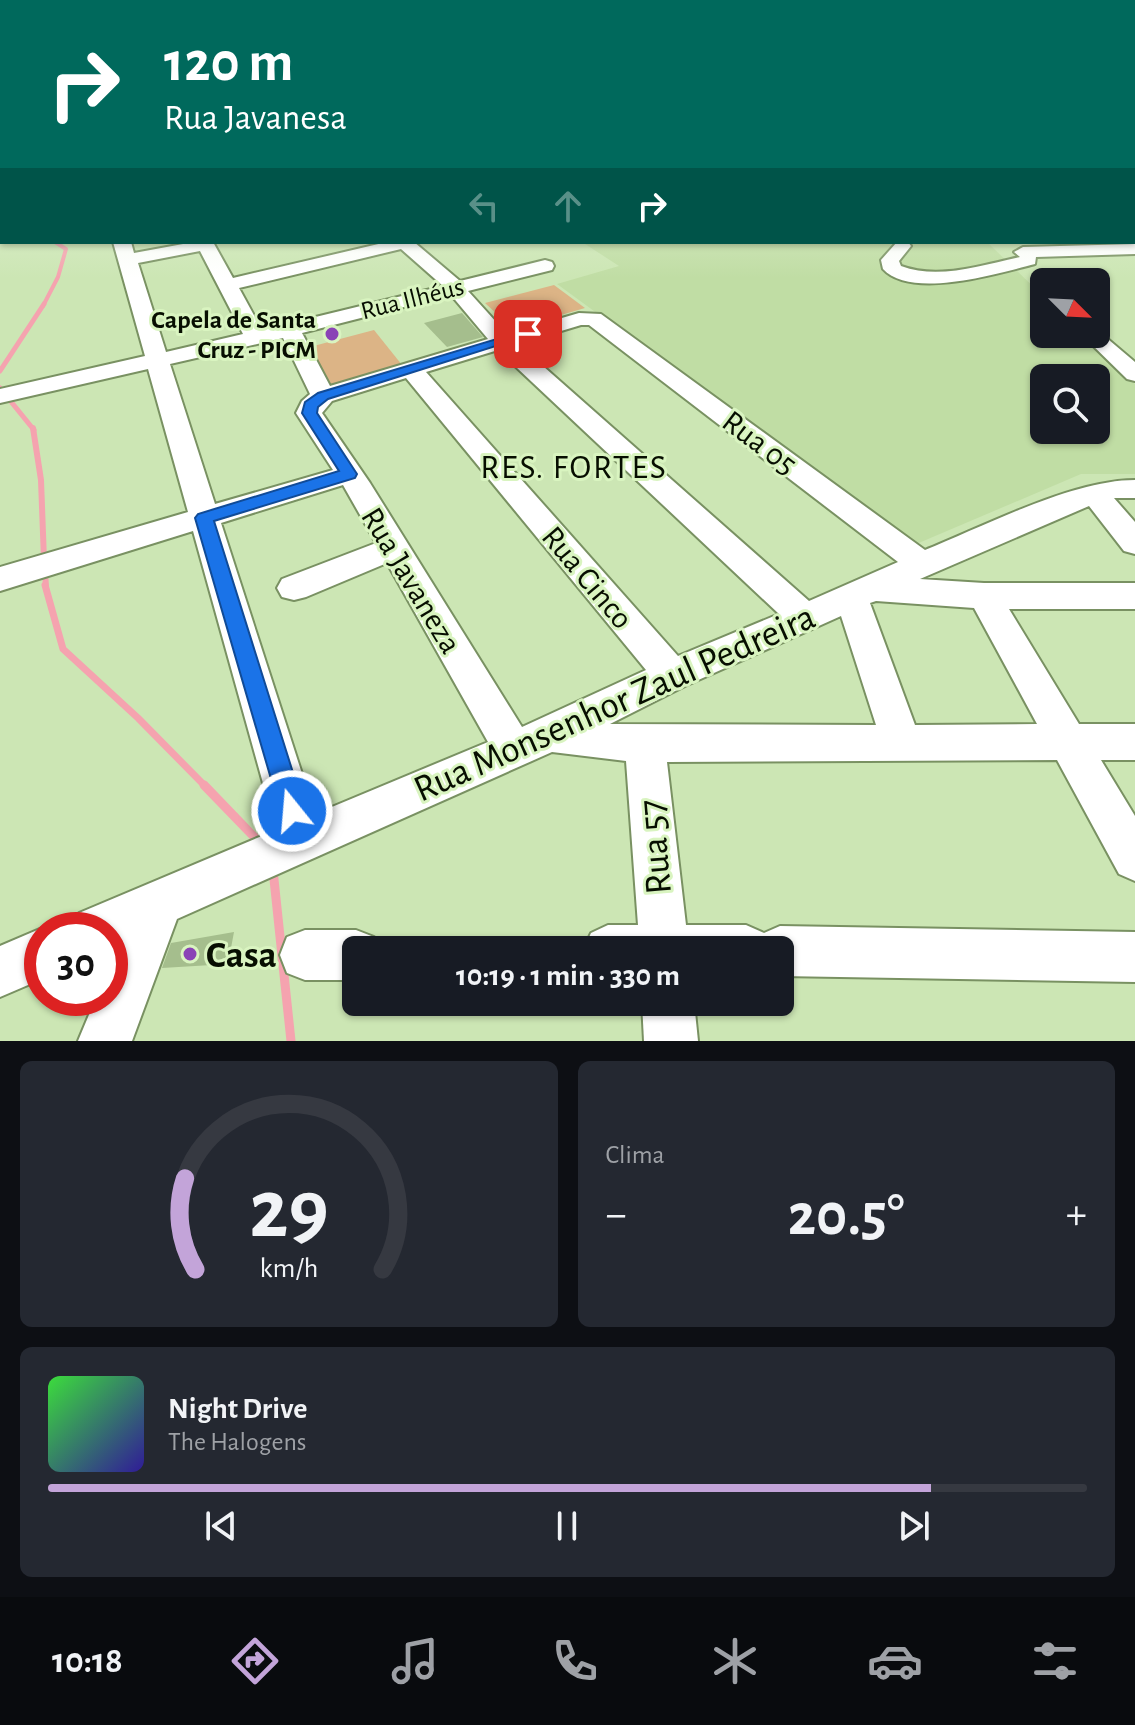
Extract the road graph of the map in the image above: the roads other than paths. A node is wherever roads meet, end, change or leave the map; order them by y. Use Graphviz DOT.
graph roads {
  1 [pos="205,244"];
  2 [pos="400,244"];
  3 [pos="405,244"];
  4 [pos="902,246"];
  5 [pos="1135,249"];
  6 [pos="1092,250"];
  7 [pos="124,251"];
  8 [pos="1026,256"];
  9 [pos="545,266"];
  10 [pos="1116,269"];
  11 [pos="227,285"];
  12 [pos="454,287"];
  13 [pos="290,330"];
  14 [pos="256,338"];
  15 [pos="502,342"];
  16 [pos="1107,348"];
  17 [pos="156,361"];
  18 [pos="411,369"];
  19 [pos="1135,374"];
  20 [pos="7,394"];
  21 [pos="316,404"];
  22 [pos="349,474"];
  23 [pos="1135,489"];
  24 [pos="1094,493"];
  25 [pos="204,518"];
  26 [pos="1135,543"];
  27 [pos="393,548"];
  28 [pos="922,564"];
  29 [pos="8,577"];
  30 [pos="294,588"];
  31 [pos="862,593"];
  32 [pos="984,596"];
  33 [pos="1135,596"];
  34 [pos="804,617"];
  35 [pos="672,675"];
  36 [pos="550,734"];
  37 [pos="901,741"];
  38 [pos="1067,741"];
  39 [pos="1135,742"];
  40 [pos="645,744"];
  41 [pos="513,748"];
  42 [pos="278,850"];
  43 [pos="1135,858"];
  44 [pos="160,902"];
  45 [pos="128,916"];
  46 [pos="663,936"];
  47 [pos="794,951"];
  48 [pos="305,955"];
  49 [pos="342,955"];
  50 [pos="1135,957"];
  51 [pos="24,961"];
  52 [pos="0,972"];
  53 [pos="669,1016"];
  54 [pos="105,1041"];
  55 [pos="671,1041"];
  1 -- 7 [label="street"];
  1 -- 11 [label="street"];
  2 -- 11 [label="street"];
  3 -- 12 [label="street"];
  4 -- 8 [label="street"];
  5 -- 6 [label="street"];
  6 -- 8 [label="street"];
  6 -- 10 [label="street"];
  7 -- 17 [label="street"];
  9 -- 12 [label="street, Rua Ilhéus"];
  11 -- 14 [label="street"];
  12 -- 13 [label="street, Rua Ilhéus"];
  12 -- 15 [label="street"];
  13 -- 14 [label="street, Rua Ilhéus"];
  13 -- 21 [label="street, Rua Javaneza"];
  14 -- 17 [label="street, Rua Ilhéus"];
  15 -- 18 [label="street"];
  15 -- 28 [label="street, Rua 05"];
  15 -- 34 [label="street"];
  16 -- 19 [label="street"];
  17 -- 20 [label="street, Rua Ilhéus"];
  17 -- 25 [label="street"];
  18 -- 21 [label="street"];
  18 -- 35 [label="street, Rua Cinco"];
  21 -- 22 [label="street, Rua Javaneza"];
  22 -- 25 [label="street"];
  22 -- 27 [label="street, Rua Javaneza"];
  23 -- 24 [label="street, Rua Monsenhor Zaul Pedreira"];
  24 -- 26 [label="street"];
  24 -- 28 [label="street, Rua Monsenhor Zaul Pedreira"];
  25 -- 29 [label="street"];
  25 -- 42 [label="street"];
  27 -- 30 [label="street"];
  27 -- 41 [label="street, Rua Javaneza"];
  28 -- 31 [label="street, Rua Monsenhor Zaul Pedreira"];
  31 -- 32 [label="street"];
  31 -- 34 [label="street, Rua Monsenhor Zaul Pedreira"];
  31 -- 37 [label="street"];
  32 -- 33 [label="street"];
  32 -- 38 [label="street"];
  34 -- 35 [label="street, Rua Monsenhor Zaul Pedreira"];
  35 -- 36 [label="street, Rua Monsenhor Zaul Pedreira"];
  36 -- 40 [label="street"];
  36 -- 41 [label="street, Rua Monsenhor Zaul Pedreira"];
  37 -- 38 [label="street"];
  37 -- 40 [label="street"];
  38 -- 39 [label="street"];
  38 -- 43 [label="street"];
  40 -- 46 [label="street, Rua 57"];
  41 -- 42 [label="street, Rua Monsenhor Zaul Pedreira"];
  42 -- 44 [label="street, Rua Monsenhor Zaul Pedreira"];
  44 -- 45 [label="street, Rua Monsenhor Zaul Pedreira"];
  44 -- 54 [label="street"];
  47 -- 50 [label="street"];
  48 -- 49 [label="street"];
  51 -- 52 [label="street"];
  53 -- 55 [label="street"];
}
